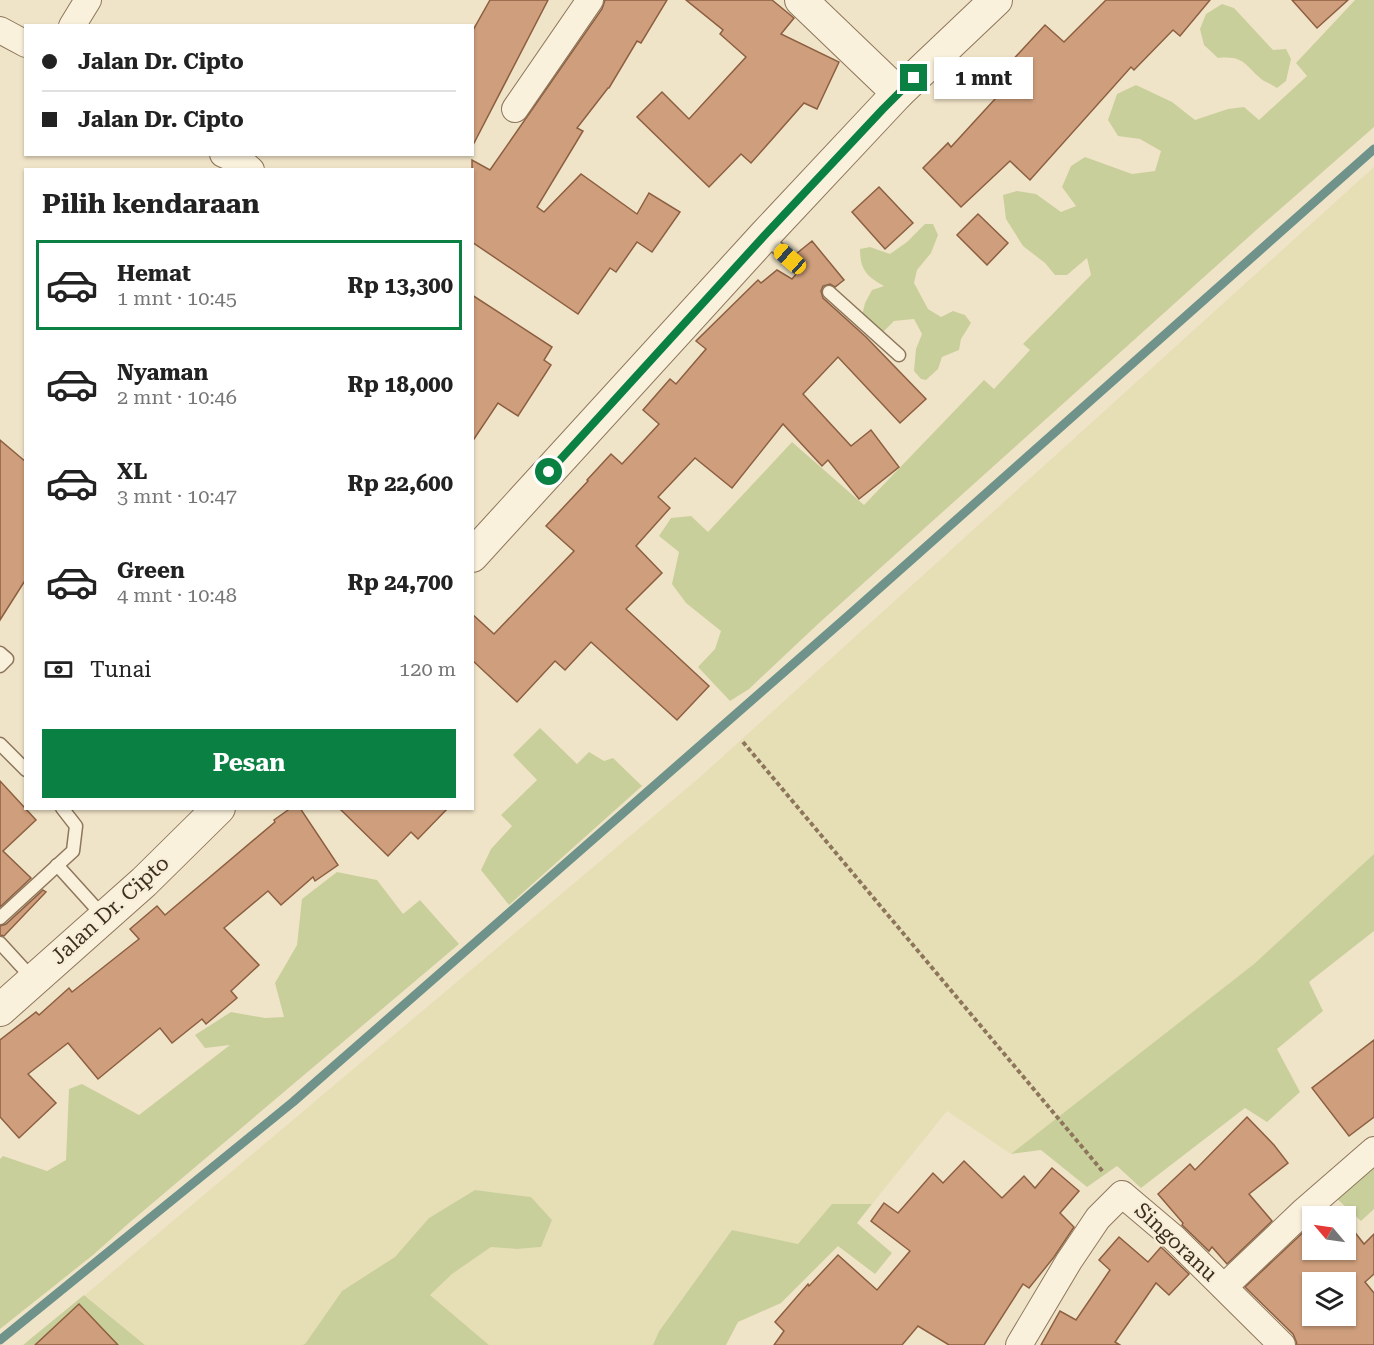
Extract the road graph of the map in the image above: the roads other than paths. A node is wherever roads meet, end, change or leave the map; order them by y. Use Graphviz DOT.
graph roads {
  1 [pos="88,0"];
  2 [pos="590,0"];
  3 [pos="801,0"];
  4 [pos="996,0"];
  5 [pos="73,24"];
  6 [pos="0,30"];
  7 [pos="24,43"];
  8 [pos="898,93"];
  9 [pos="515,109"];
  10 [pos="227,156"];
  11 [pos="249,168"];
  12 [pos="764,236"];
  13 [pos="790,259"];
  14 [pos="828,292"];
  15 [pos="899,355"];
  16 [pos="474,554"];
  17 [pos="0,653"];
  18 [pos="0,666"];
  19 [pos="0,744"];
  20 [pos="24,768"];
  21 [pos="64,810"];
  22 [pos="217,810"];
  23 [pos="57,865"];
  24 [pos="0,918"];
  25 [pos="104,918"];
  26 [pos="0,943"];
  27 [pos="34,980"];
  28 [pos="0,1010"];
  29 [pos="1374,1150"];
  30 [pos="1224,1287"];
  31 [pos="1018,1345"];
  32 [pos="1282,1345"];
  1 -- 5 [label="street"];
  2 -- 9 [label="street"];
  3 -- 8 [label="street"];
  4 -- 8 [label="street"];
  6 -- 7 [label="street"];
  8 -- 12 [label="street"];
  10 -- 11 [label="street"];
  12 -- 13 [label="lane"];
  12 -- 16 [label="street"];
  14 -- 15 [label="lane"];
  17 -- 18 [label="lane"];
  19 -- 20 [label="lane"];
  21 -- 23 [label="lane"];
  22 -- 25 [label="street, Jalan Dr. Cipto"];
  23 -- 24 [label="lane"];
  23 -- 25 [label="lane"];
  25 -- 27 [label="street, Jalan Dr. Cipto"];
  26 -- 27 [label="lane"];
  27 -- 28 [label="street, Jalan Dr. Cipto"];
  29 -- 30 [label="street"];
  30 -- 31 [label="street, Singoranu"];
  30 -- 32 [label="street, Singoranu"];
}
